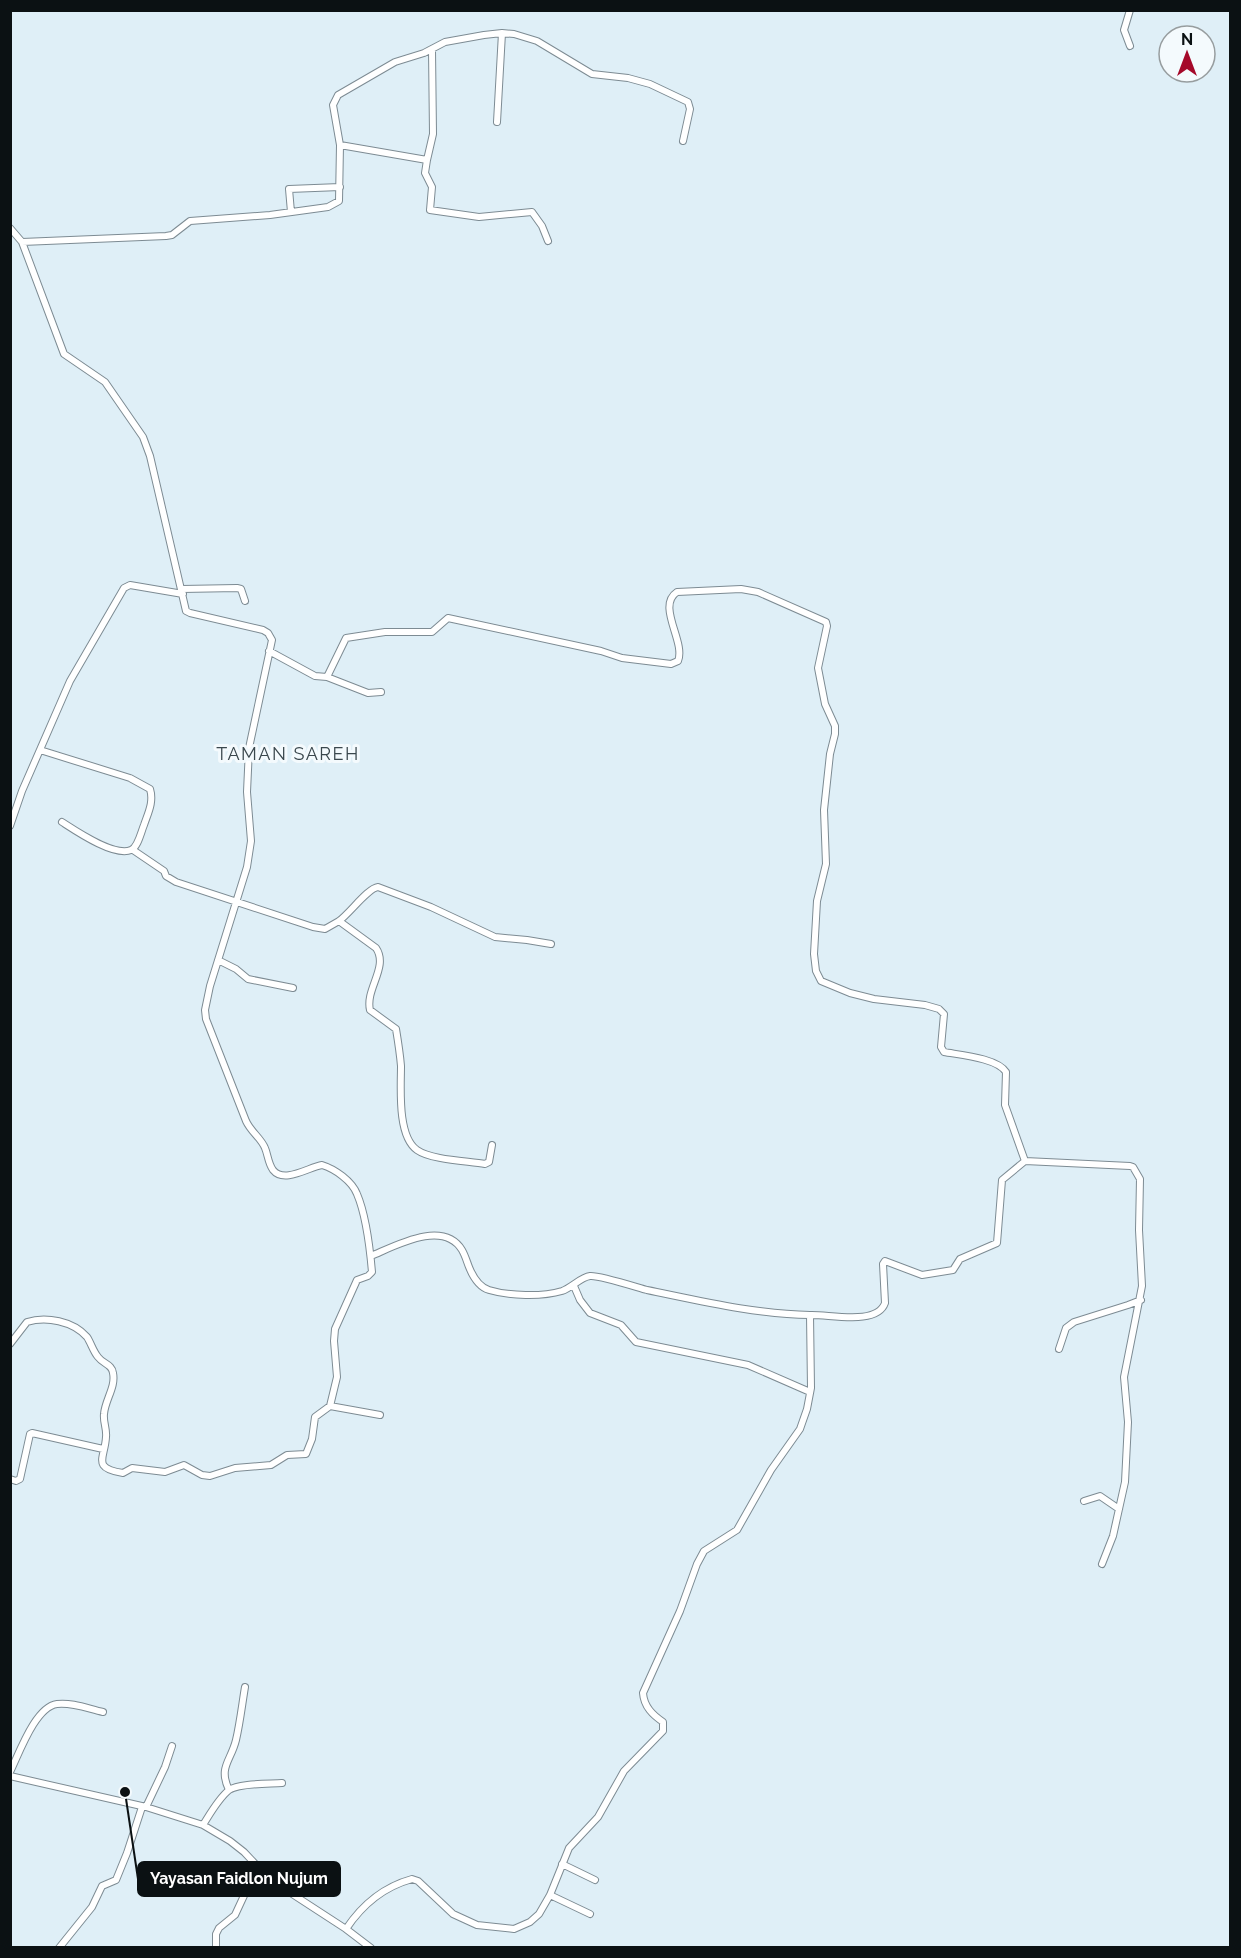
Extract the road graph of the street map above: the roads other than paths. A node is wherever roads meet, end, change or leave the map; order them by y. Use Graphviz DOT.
graph roads {
  1 [pos="1130,10"];
  2 [pos="502,33"];
  3 [pos="1130,46"];
  4 [pos="432,50"];
  5 [pos="497,122"];
  6 [pos="683,141"];
  7 [pos="340,146"];
  8 [pos="428,160"];
  9 [pos="340,187"];
  10 [pos="291,212"];
  11 [pos="10,228"];
  12 [pos="548,241"];
  13 [pos="22,242"];
  14 [pos="183,592"];
  15 [pos="245,601"];
  16 [pos="269,651"];
  17 [pos="327,677"];
  18 [pos="381,692"];
  19 [pos="40,750"];
  20 [pos="62,822"];
  21 [pos="10,826"];
  22 [pos="133,850"];
  23 [pos="236,903"];
  24 [pos="339,921"];
  25 [pos="551,944"];
  26 [pos="218,960"];
  27 [pos="293,988"];
  28 [pos="492,1145"];
  29 [pos="1025,1161"];
  30 [pos="371,1256"];
  31 [pos="574,1286"];
  32 [pos="1141,1300"];
  33 [pos="810,1315"];
  34 [pos="10,1344"];
  35 [pos="1059,1348"];
  36 [pos="810,1392"];
  37 [pos="330,1406"];
  38 [pos="380,1415"];
  39 [pos="103,1449"];
  40 [pos="10,1479"];
  41 [pos="1084,1501"];
  42 [pos="1119,1509"];
  43 [pos="1102,1564"];
  44 [pos="245,1687"];
  45 [pos="103,1712"];
  46 [pos="172,1746"];
  47 [pos="10,1774"];
  48 [pos="282,1783"];
  49 [pos="229,1790"];
  50 [pos="144,1807"];
  51 [pos="203,1825"];
  52 [pos="562,1864"];
  53 [pos="260,1869"];
  54 [pos="595,1881"];
  55 [pos="550,1895"];
  56 [pos="590,1914"];
  57 [pos="346,1929"];
  58 [pos="59,1947"];
  59 [pos="216,1947"];
  60 [pos="371,1947"];
  1 -- 3 [label="street"];
  2 -- 4 [label="street"];
  2 -- 5 [label="street"];
  2 -- 6 [label="street"];
  4 -- 7 [label="street"];
  4 -- 8 [label="street"];
  7 -- 8 [label="street"];
  7 -- 9 [label="street"];
  8 -- 12 [label="street"];
  9 -- 10 [label="street"];
  9 -- 10 [label="street"];
  10 -- 13 [label="street"];
  11 -- 13 [label="street"];
  13 -- 14 [label="street"];
  14 -- 15 [label="street"];
  14 -- 16 [label="street"];
  14 -- 19 [label="street"];
  16 -- 17 [label="street"];
  16 -- 23 [label="street"];
  17 -- 18 [label="street"];
  17 -- 29 [label="street"];
  19 -- 21 [label="street"];
  19 -- 22 [label="street"];
  20 -- 22 [label="street"];
  22 -- 23 [label="street"];
  23 -- 24 [label="street"];
  23 -- 26 [label="street"];
  24 -- 25 [label="street"];
  24 -- 28 [label="street"];
  26 -- 27 [label="street"];
  26 -- 30 [label="street"];
  29 -- 32 [label="street"];
  29 -- 33 [label="street"];
  30 -- 31 [label="street"];
  30 -- 37 [label="street"];
  31 -- 33 [label="street"];
  31 -- 36 [label="street"];
  32 -- 35 [label="street"];
  32 -- 42 [label="street"];
  33 -- 36 [label="street"];
  34 -- 39 [label="street"];
  36 -- 52 [label="street"];
  37 -- 38 [label="street"];
  37 -- 39 [label="street"];
  39 -- 40 [label="street"];
  41 -- 42 [label="street"];
  42 -- 43 [label="street"];
  44 -- 49 [label="street"];
  45 -- 47 [label="street"];
  46 -- 50 [label="street"];
  47 -- 50 [label="street"];
  48 -- 49 [label="street"];
  49 -- 51 [label="street"];
  50 -- 51 [label="street"];
  50 -- 58 [label="street"];
  51 -- 53 [label="street"];
  52 -- 54 [label="street"];
  52 -- 55 [label="street"];
  53 -- 57 [label="street"];
  53 -- 59 [label="street"];
  55 -- 56 [label="street"];
  55 -- 57 [label="street"];
  57 -- 60 [label="street"];
}
